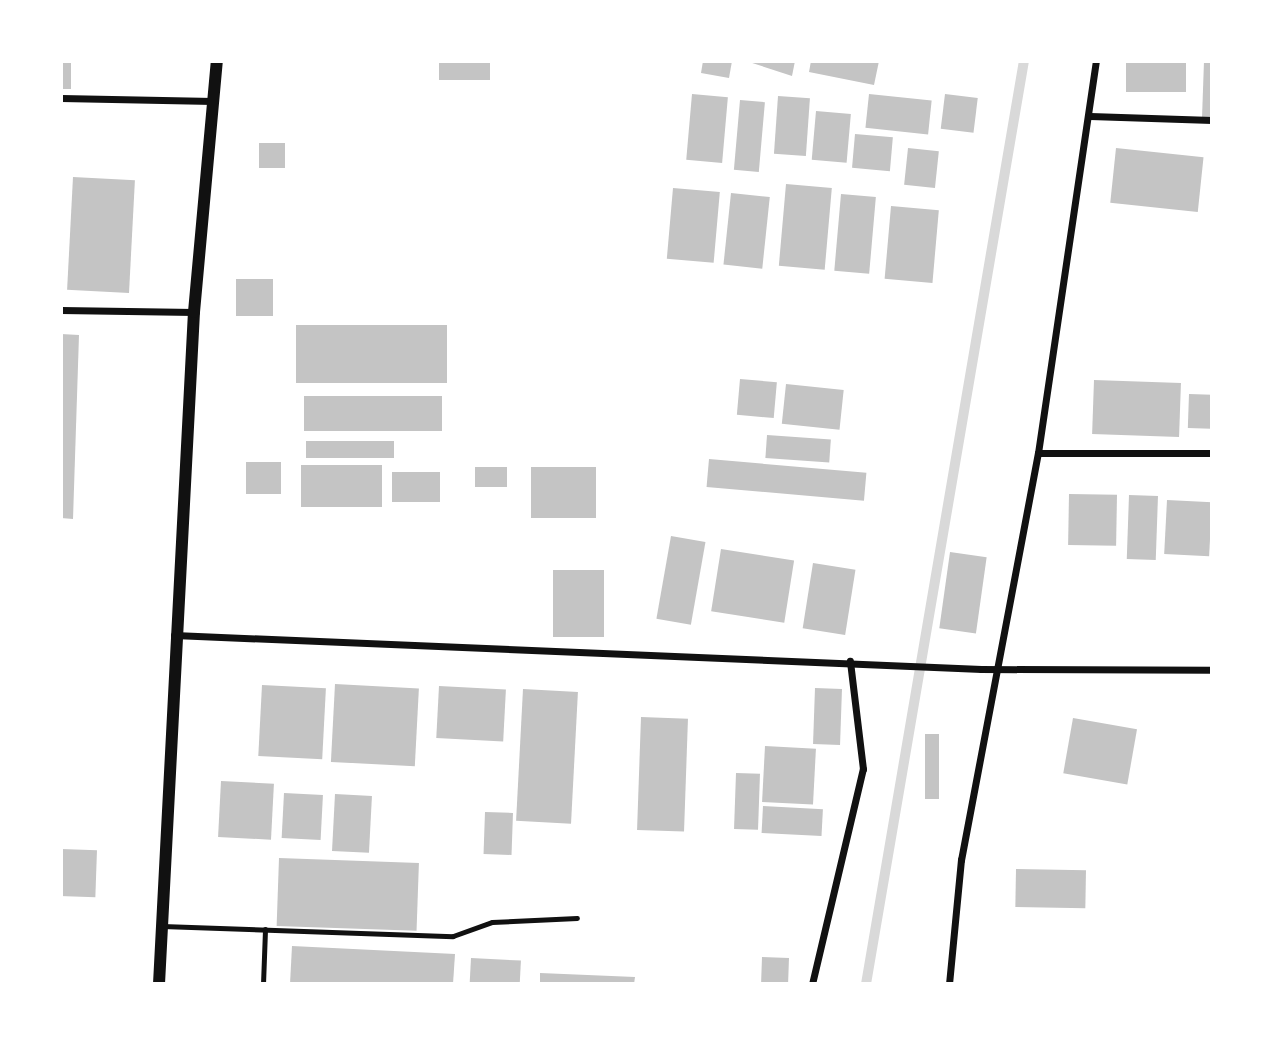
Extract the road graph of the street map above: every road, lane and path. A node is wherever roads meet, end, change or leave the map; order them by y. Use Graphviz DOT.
graph roads {
  1 [pos="217,61"];
  2 [pos="1096,61"];
  3 [pos="61,98"];
  4 [pos="213,101"];
  5 [pos="1090,116"];
  6 [pos="1212,120"];
  7 [pos="61,310"];
  8 [pos="194,312"];
  9 [pos="1038,453"];
  10 [pos="1212,453"];
  11 [pos="174,635"];
  12 [pos="850,661"];
  13 [pos="1000,668"];
  14 [pos="1212,670"];
  15 [pos="577,918"];
  16 [pos="162,926"];
  17 [pos="265,929"];
  18 [pos="159,984"];
  19 [pos="263,984"];
  20 [pos="812,984"];
  21 [pos="948,984"];
  1 -- 4 [label="street"];
  2 -- 5 [label="street"];
  3 -- 4 [label="street"];
  4 -- 8 [label="street"];
  5 -- 6 [label="street"];
  5 -- 9 [label="street"];
  7 -- 8 [label="street"];
  8 -- 11 [label="street"];
  9 -- 10 [label="street"];
  9 -- 13 [label="street"];
  11 -- 12 [label="street"];
  11 -- 16 [label="street"];
  12 -- 13 [label="street"];
  12 -- 20 [label="street"];
  13 -- 14 [label="street"];
  13 -- 21 [label="street"];
  15 -- 17 [label="lane"];
  16 -- 17 [label="lane"];
  16 -- 18 [label="street"];
  17 -- 19 [label="lane"];
}
